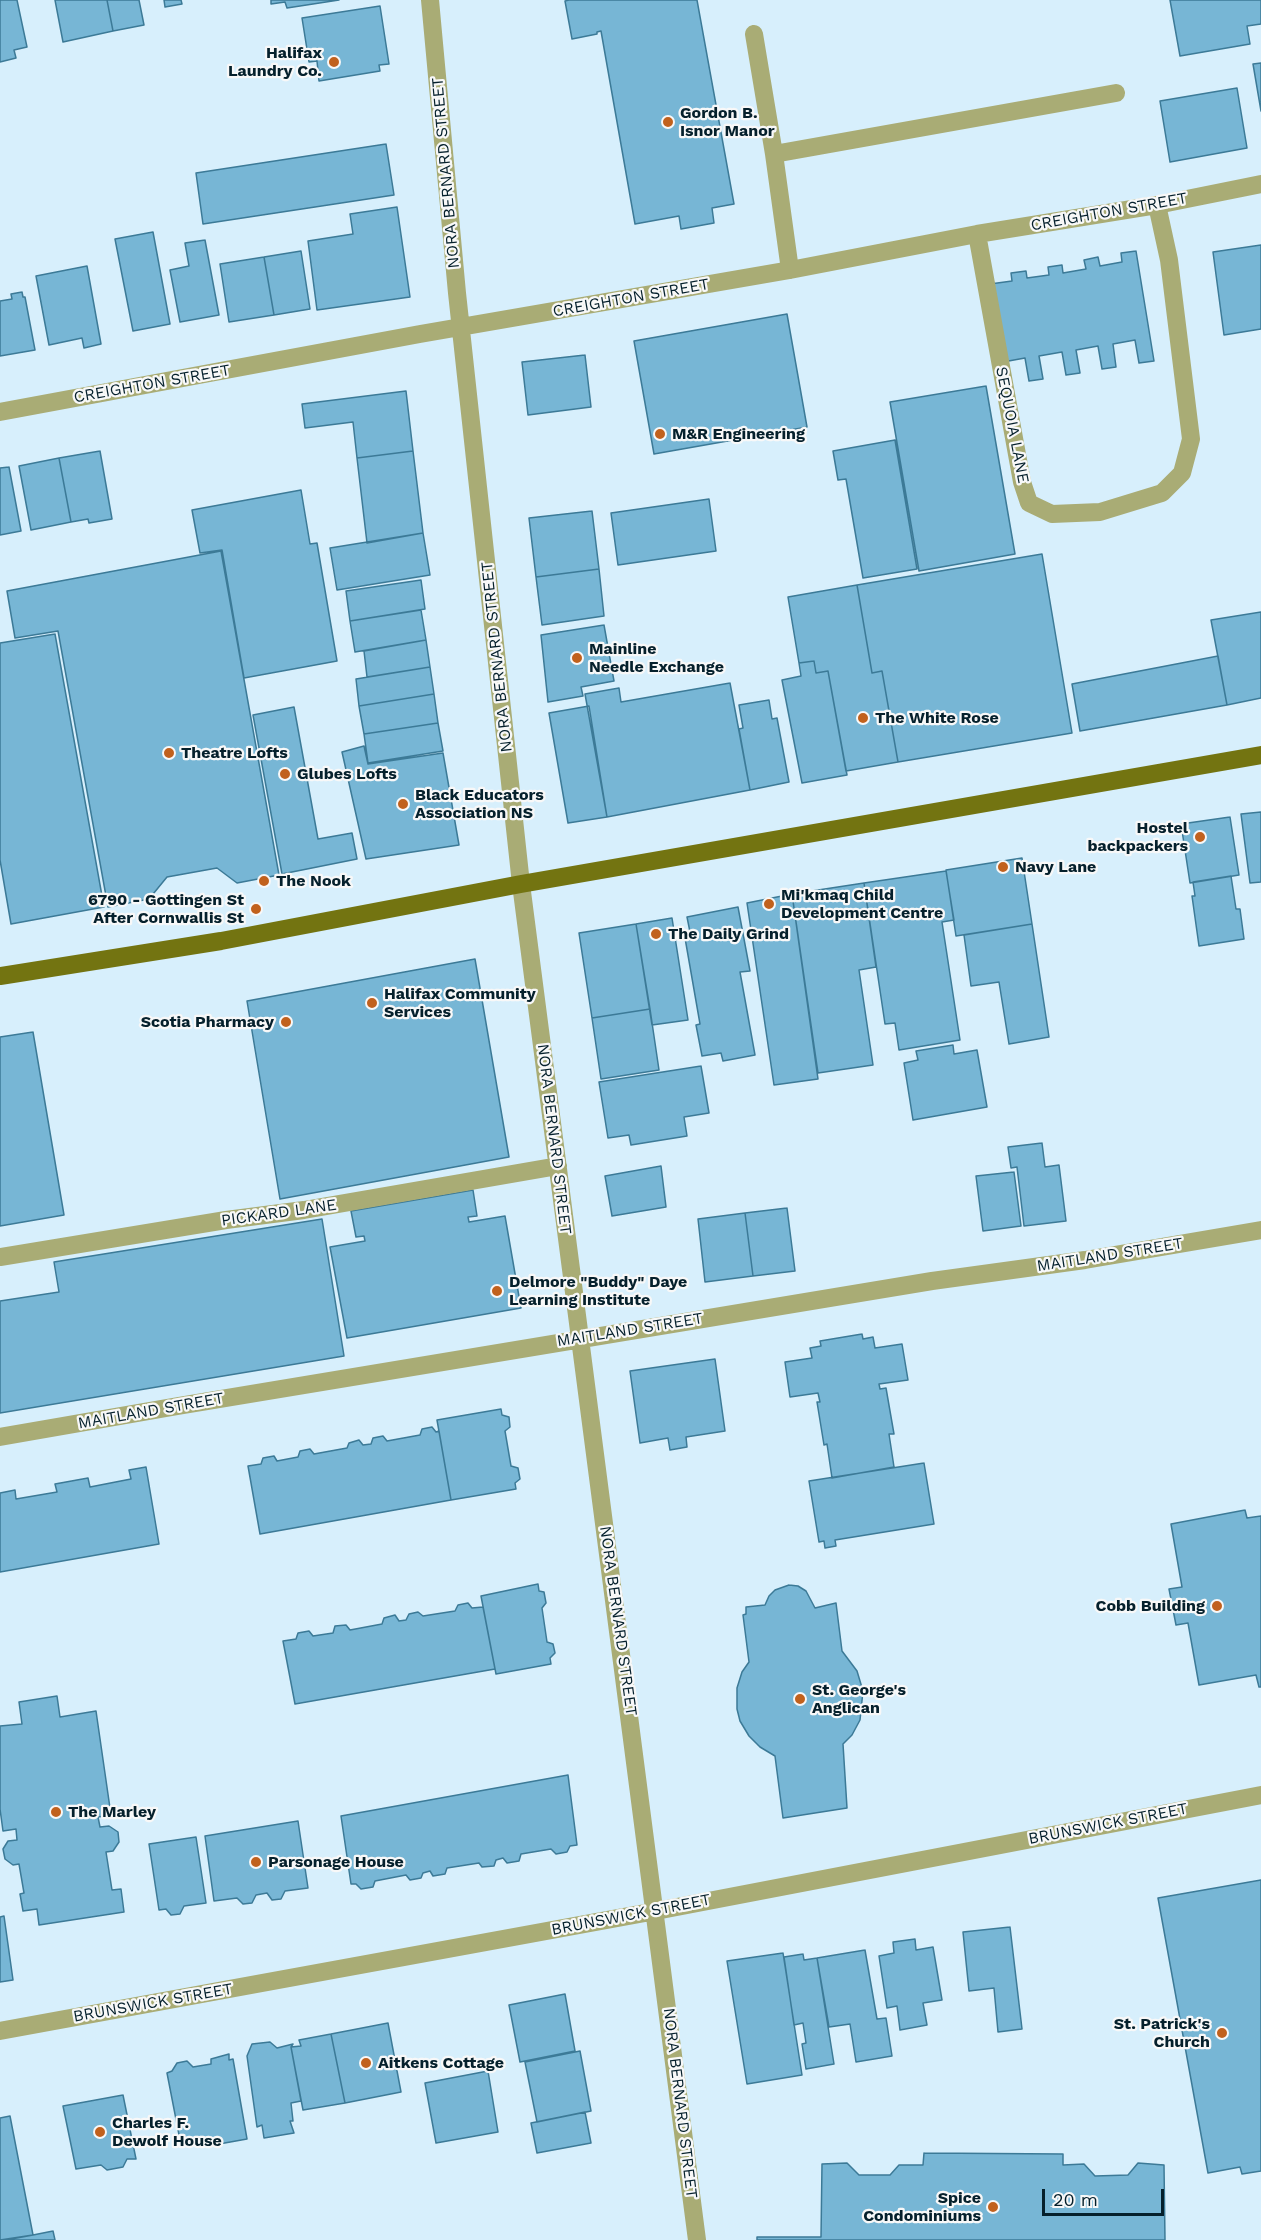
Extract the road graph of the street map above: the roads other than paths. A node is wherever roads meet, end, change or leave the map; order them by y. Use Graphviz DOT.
graph roads {
  1 [pos="430,0"];
  2 [pos="754,34"];
  3 [pos="1116,93"];
  4 [pos="774,154"];
  5 [pos="1261,184"];
  6 [pos="1156,205"];
  7 [pos="977,234"];
  8 [pos="790,270"];
  9 [pos="460,327"];
  10 [pos="0,412"];
  11 [pos="1261,755"];
  12 [pos="521,884"];
  13 [pos="0,976"];
  14 [pos="558,1166"];
  15 [pos="1261,1230"];
  16 [pos="0,1257"];
  17 [pos="580,1339"];
  18 [pos="0,1437"];
  19 [pos="1261,1796"];
  20 [pos="656,1911"];
  21 [pos="0,2031"];
  22 [pos="697,2240"];
  1 -- 9 [label="street, NORA BERNARD STREET"];
  2 -- 4 [label="street"];
  3 -- 4 [label="street"];
  4 -- 8 [label="street"];
  5 -- 6 [label="street, CREIGHTON STREET"];
  6 -- 7 [label="street, CREIGHTON STREET"];
  6 -- 7 [label="street, SEQUOIA LANE"];
  7 -- 8 [label="street, CREIGHTON STREET"];
  8 -- 9 [label="street, CREIGHTON STREET"];
  9 -- 10 [label="street, CREIGHTON STREET"];
  9 -- 12 [label="street, NORA BERNARD STREET"];
  11 -- 12 [label="main road"];
  12 -- 13 [label="main road"];
  12 -- 14 [label="street, NORA BERNARD STREET"];
  14 -- 16 [label="street, PICKARD LANE"];
  14 -- 17 [label="street, NORA BERNARD STREET"];
  15 -- 17 [label="street, MAITLAND STREET"];
  17 -- 18 [label="street, MAITLAND STREET"];
  17 -- 20 [label="street, NORA BERNARD STREET"];
  19 -- 20 [label="street, BRUNSWICK STREET"];
  20 -- 21 [label="street, BRUNSWICK STREET"];
  20 -- 22 [label="street, NORA BERNARD STREET"];
}
